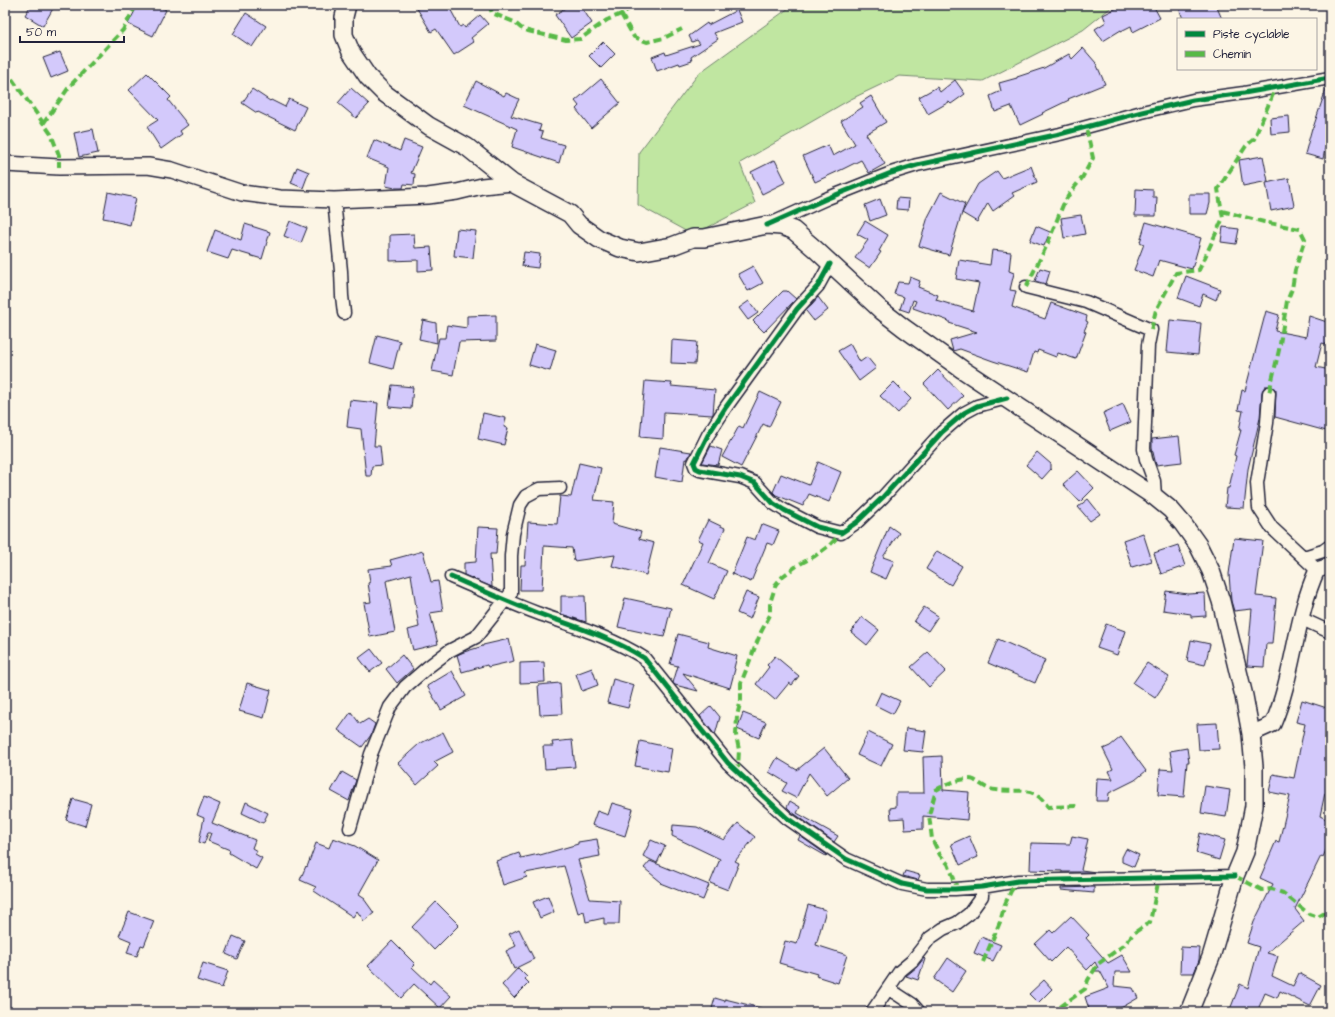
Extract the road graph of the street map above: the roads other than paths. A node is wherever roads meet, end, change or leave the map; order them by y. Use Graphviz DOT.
graph roads {
  1 [pos="347,5"];
  2 [pos="1330,78"];
  3 [pos="5,164"];
  4 [pos="512,183"];
  5 [pos="334,200"];
  6 [pos="767,225"];
  7 [pos="830,264"];
  8 [pos="1026,287"];
  9 [pos="344,313"];
  10 [pos="1269,393"];
  11 [pos="1007,398"];
  12 [pos="560,488"];
  13 [pos="1155,497"];
  14 [pos="1330,546"];
  15 [pos="1304,557"];
  16 [pos="1324,568"];
  17 [pos="451,577"];
  18 [pos="505,600"];
  19 [pos="1302,619"];
  20 [pos="1330,632"];
  21 [pos="1251,734"];
  22 [pos="350,828"];
  23 [pos="1235,876"];
  24 [pos="982,887"];
  25 [pos="889,988"];
  26 [pos="872,1012"];
  27 [pos="919,1012"];
  28 [pos="1189,1012"];
  1 -- 4 [label="main road"];
  2 -- 6 [label="street"];
  3 -- 5 [label="street"];
  4 -- 5 [label="street"];
  4 -- 6 [label="main road"];
  5 -- 9 [label="street"];
  6 -- 7 [label="main road"];
  7 -- 11 [label="main road"];
  7 -- 11 [label="street"];
  8 -- 13 [label="street"];
  10 -- 15 [label="street"];
  11 -- 13 [label="main road"];
  12 -- 18 [label="street"];
  13 -- 21 [label="main road"];
  14 -- 15 [label="street"];
  15 -- 16 [label="street"];
  16 -- 19 [label="street"];
  17 -- 18 [label="street"];
  18 -- 22 [label="street"];
  18 -- 24 [label="street"];
  19 -- 20 [label="street"];
  19 -- 21 [label="street"];
  21 -- 23 [label="main road"];
  23 -- 24 [label="street"];
  23 -- 28 [label="main road"];
  24 -- 25 [label="street"];
  25 -- 26 [label="street"];
  25 -- 27 [label="street"];
}
